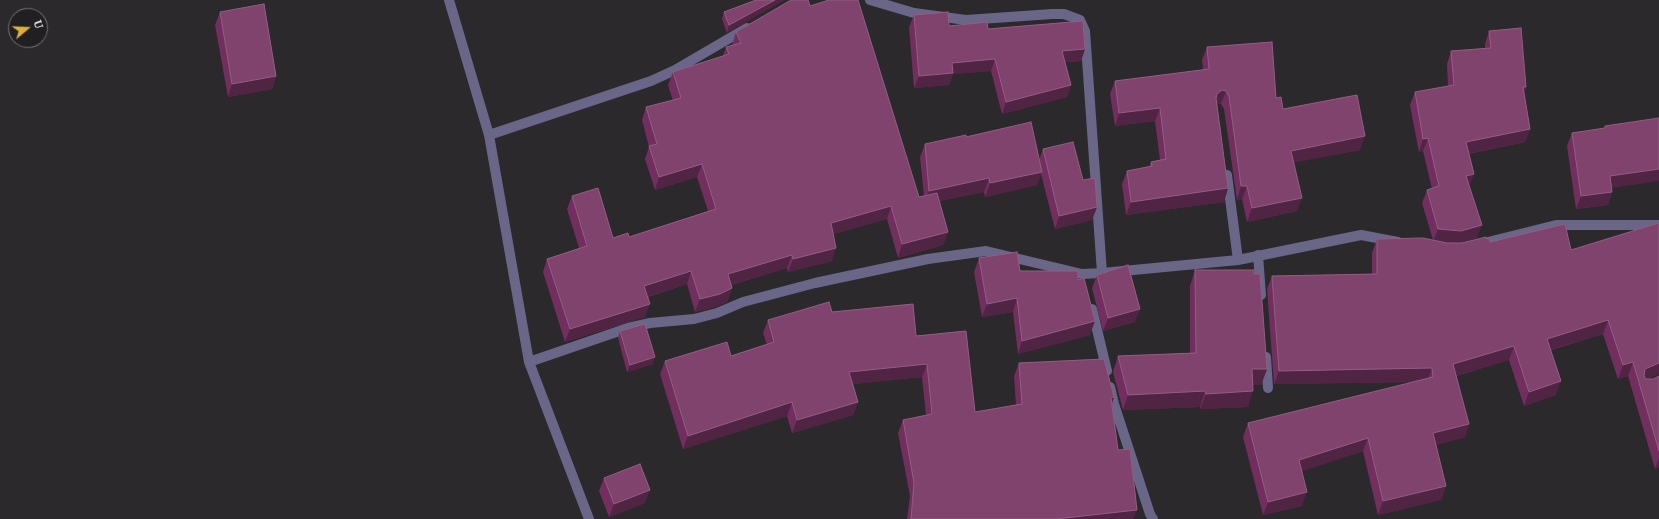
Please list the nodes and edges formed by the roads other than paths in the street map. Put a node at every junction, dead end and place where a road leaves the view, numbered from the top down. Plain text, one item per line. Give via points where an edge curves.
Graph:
1 (450, 0) edge
2 (870, 0) edge
3 (758, 22) edge
4 (489, 135) junction
5 (1225, 165) edge
6 (1659, 225) edge
7 (1406, 243) edge
8 (1472, 246) edge
9 (1258, 255) junction
10 (1238, 260) junction
11 (1082, 274) junction
12 (1102, 274) junction
13 (1086, 286) edge
14 (1089, 299) edge
15 (1262, 302) edge
16 (1265, 349) edge
17 (529, 362) junction
18 (1268, 388) dead end
19 (589, 519) edge
20 (1153, 519) edge

1 - 4 street
2 - 12 street via 914,13 966,20 1064,14 1080,20 1085,31
3 - 4 street via 651,81
4 - 17 street
5 - 10 street
6 - 8 street via 1556,225
7 - 9 street via 1361,235
9 - 10 street
9 - 15 street
10 - 12 street
11 - 12 street
11 - 13 street
11 - 17 street via 986,251 928,259 801,287 743,302 694,319 628,328
14 - 20 street via 1114,404
16 - 18 street
17 - 19 street

